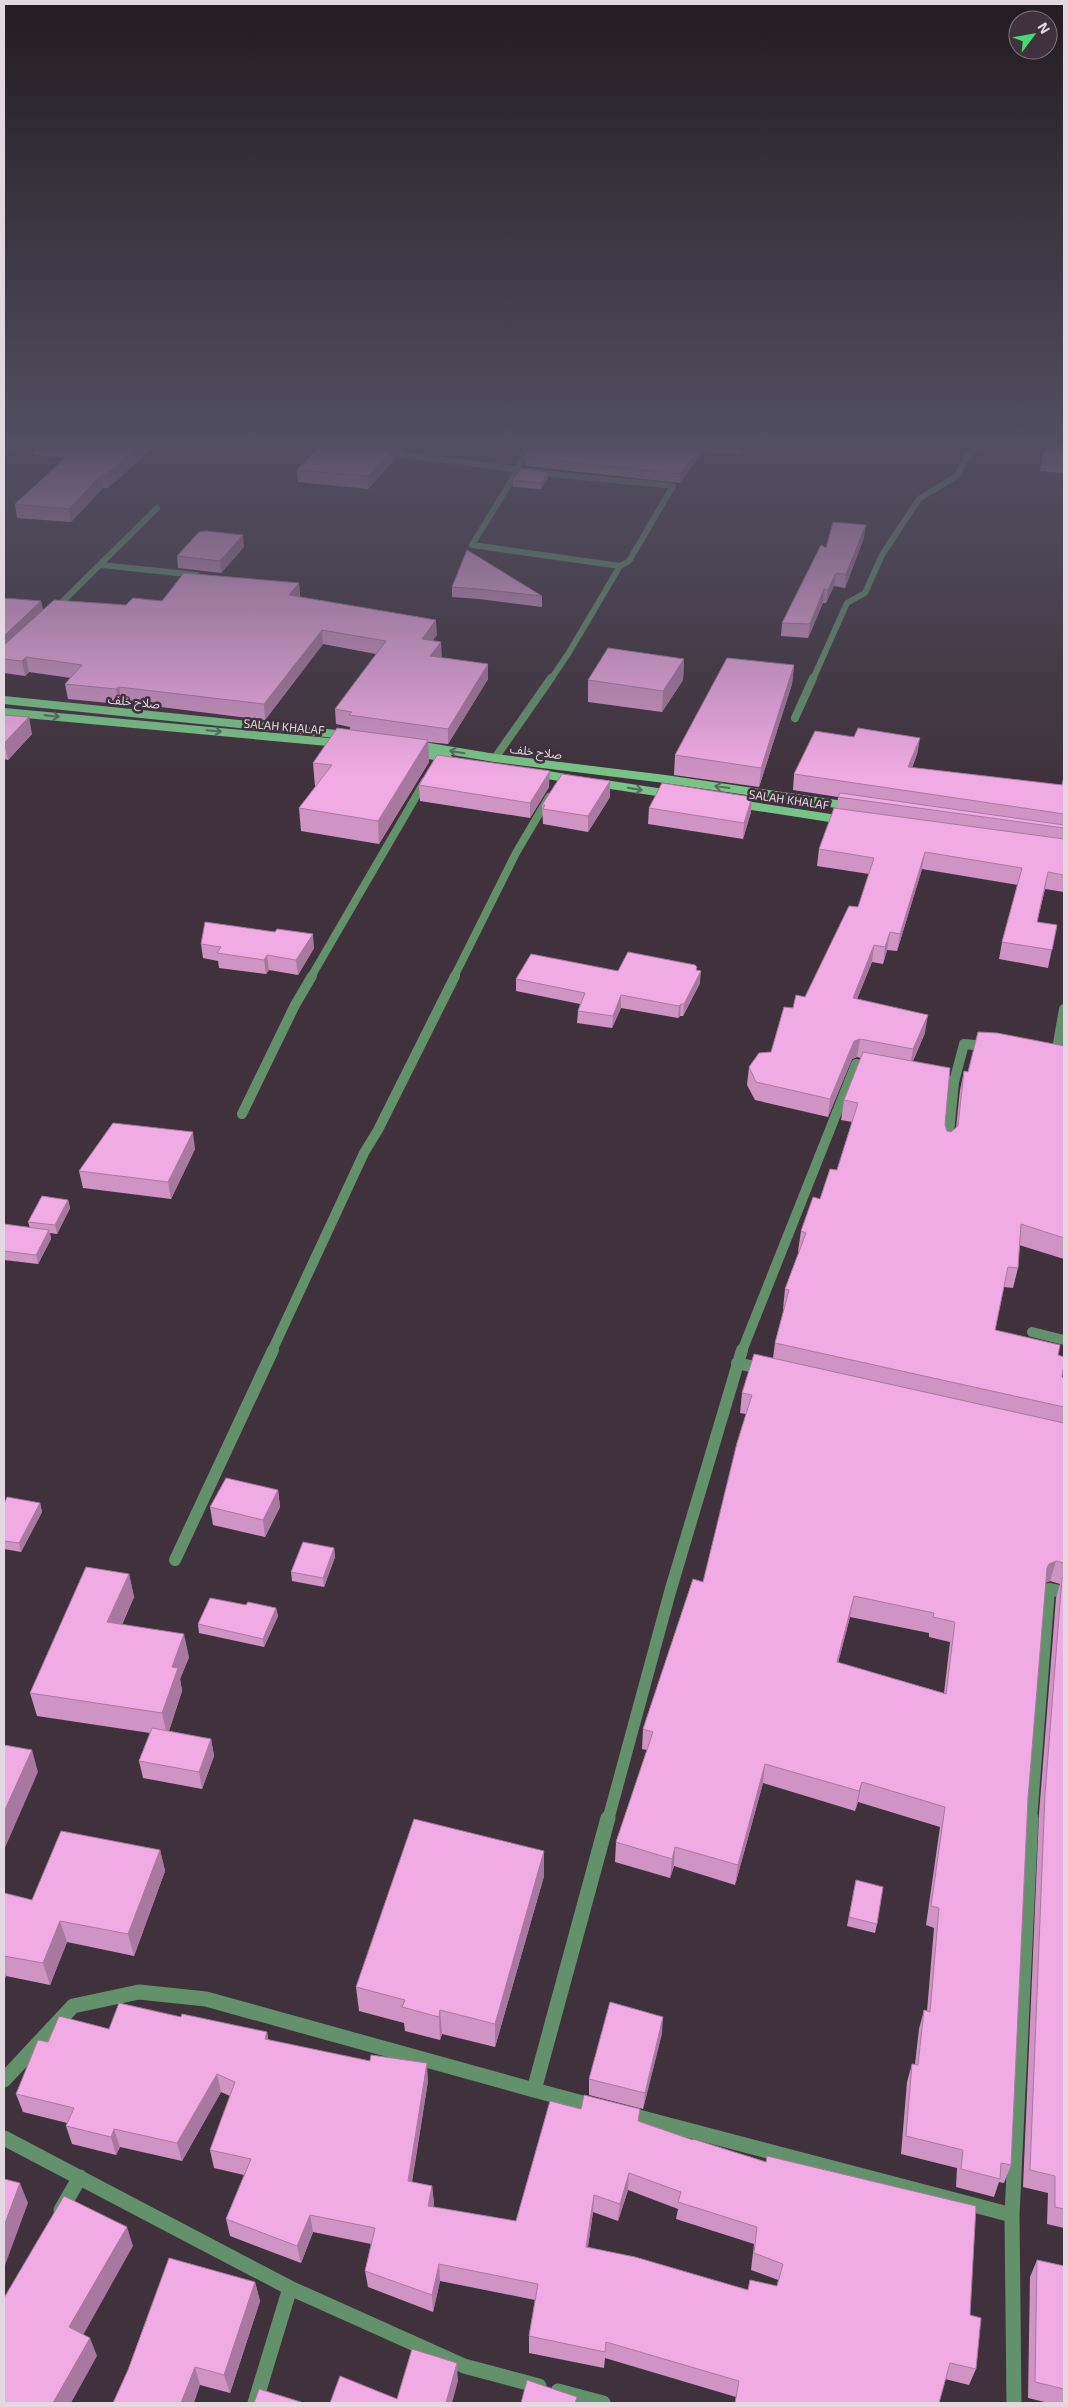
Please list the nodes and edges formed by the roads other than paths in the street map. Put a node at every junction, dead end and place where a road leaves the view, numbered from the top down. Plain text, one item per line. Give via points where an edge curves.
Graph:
1 (113, 552) edge
2 (524, 552) edge
3 (634, 552) edge
4 (884, 552) edge
5 (101, 565) junction
6 (620, 566) junction
7 (206, 576) edge
8 (45, 618) edge
9 (4, 700) edge
10 (4, 712) edge
11 (795, 718) dead end
12 (357, 737) edge
13 (404, 742) edge
14 (349, 744) edge
15 (404, 752) edge
16 (440, 756) junction
17 (496, 758) junction
18 (434, 765) edge
19 (522, 771) edge
20 (532, 772) edge
21 (430, 773) edge
22 (562, 777) junction
23 (581, 780) edge
24 (590, 782) edge
25 (677, 795) edge
26 (726, 802) edge
27 (859, 807) edge
28 (851, 821) edge
29 (1064, 1009) edge
30 (1001, 1046) edge
31 (1038, 1048) edge
32 (885, 1070) edge
33 (925, 1077) edge
34 (954, 1082) junction
35 (242, 1114) dead end
36 (948, 1145) edge
37 (1032, 1332) dead end
38 (1064, 1340) edge
39 (737, 1363) junction
40 (775, 1371) edge
41 (175, 1560) dead end
42 (1064, 1592) edge
43 (4, 2080) edge
44 (534, 2090) junction
45 (4, 2138) edge
46 (80, 2177) junction
47 (1012, 2215) junction
48 (51, 2228) edge
49 (290, 2288) junction
50 (255, 2403) edge
51 (603, 2403) edge
52 (1014, 2403) edge

1 - 5 street
2 - 6 street
3 - 6 street via 630,560
4 - 11 street via 865,593 848,603
5 - 7 street
5 - 8 street
6 - 17 street via 568,654
9 - 12 main road, صلاح خلف
10 -> 14 main road, SALAH KHALAF
17 -> 13 main road, صلاح خلف
15 - 16 main road
16 - 18 street
16 - 19 main road
27 -> 17 main road, صلاح خلف
20 - 22 main road
21 - 35 street via 294,1006
22 - 23 main road
22 - 41 street via 516,853 364,1153
24 -> 25 main road
26 - 28 main road, SALAH KHALAF
29 - 31 street via 1057,1049
30 - 34 street via 964,1044
32 - 39 street via 856,1064
33 - 34 street
34 - 36 street
37 - 38 street
39 - 40 street
39 - 44 street via 667,1601
42 - 47 street via 1049,1589 1026,1869
43 - 44 street via 73,2006 139,1992 206,1999
44 - 47 street
45 - 46 street
46 - 48 street
46 - 49 street
47 - 52 street
49 - 50 street
49 - 51 street via 464,2366

